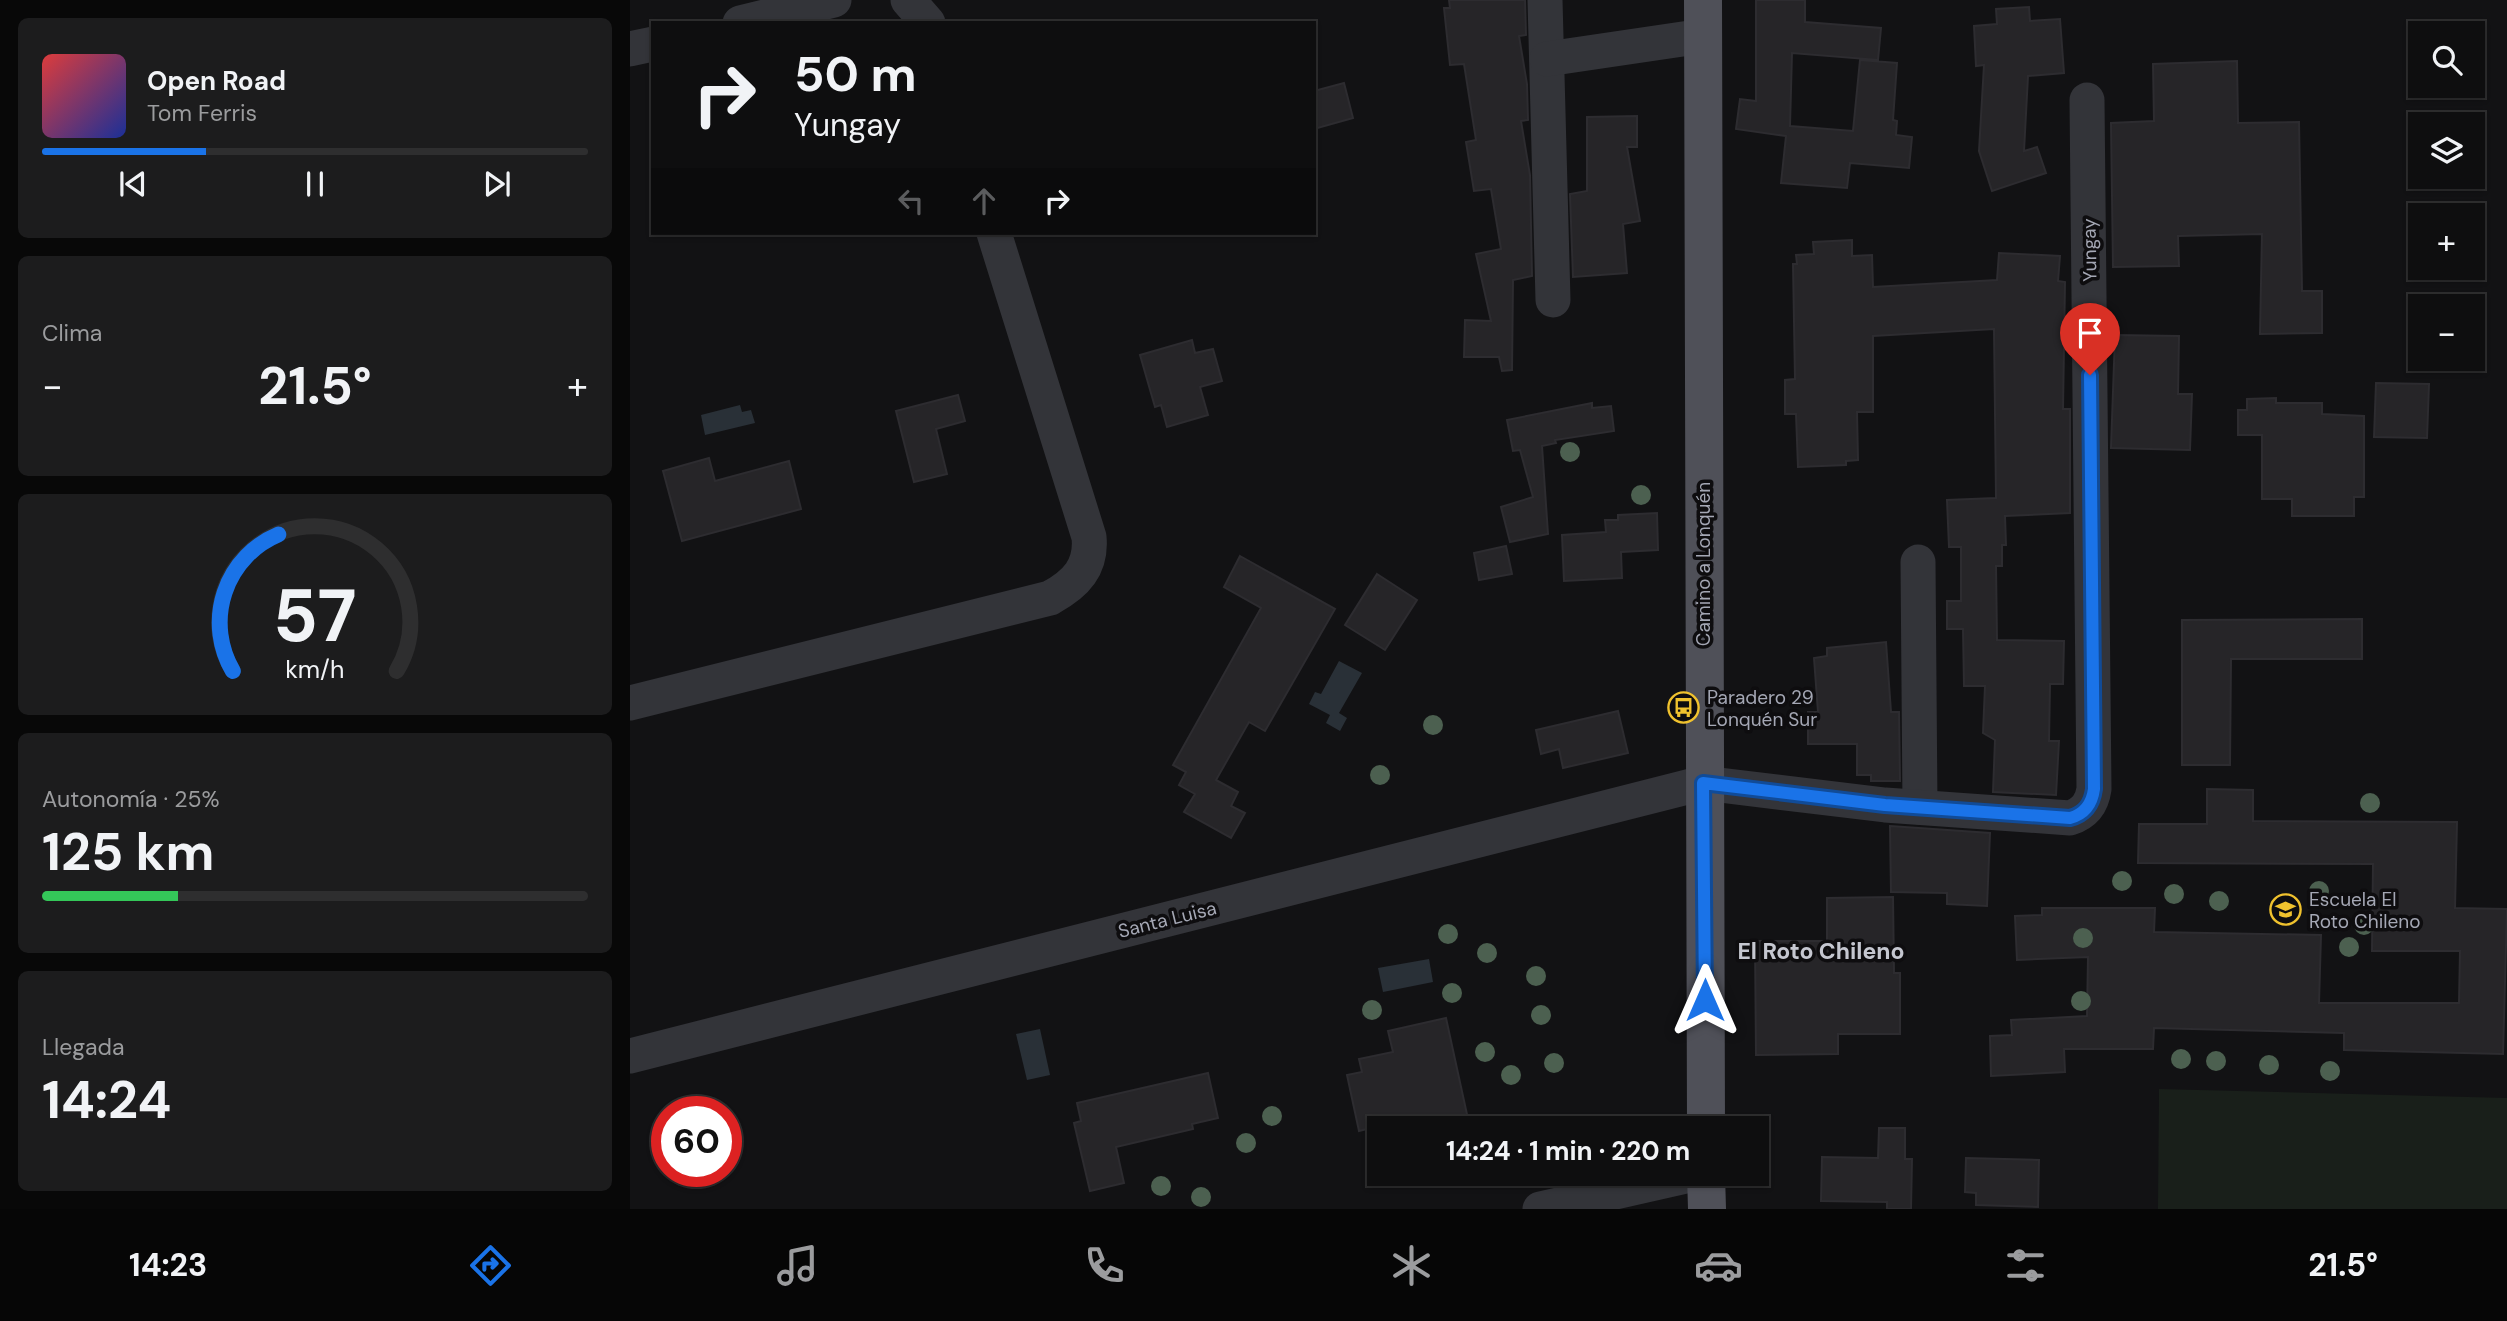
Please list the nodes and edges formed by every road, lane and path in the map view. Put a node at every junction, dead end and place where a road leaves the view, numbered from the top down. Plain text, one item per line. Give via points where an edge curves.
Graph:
1 (834, 0) edge
2 (908, 0) edge
3 (1545, 0) edge
4 (1703, 18) edge
5 (748, 21) edge
6 (926, 21) edge
7 (651, 45) edge
8 (630, 50) edge
9 (1547, 59) junction
10 (2087, 100) dead end
11 (995, 235) edge
12 (1553, 300) dead end
13 (1919, 562) dead end
14 (630, 703) edge
15 (1703, 783) junction
16 (1920, 807) junction
17 (630, 1056) edge
18 (1706, 1116) edge
19 (1642, 1186) edge
20 (1706, 1186) edge
21 (1540, 1209) edge
22 (1707, 1209) edge

1 - 5 street
2 - 6 street
3 - 9 street
4 - 9 street
4 - 15 main road, Camino a Lonquén
7 - 8 street
9 - 12 street
10 - 16 street, Yungay via 2093,798 2082,813 2070,818
11 - 14 street via 1089,537 1091,552 1078,578 1050,598
13 - 16 street
15 - 16 street, Yungay
15 - 17 street, Santa Luisa
15 - 18 main road, Camino a Lonquén
19 - 21 street
20 - 22 main road

